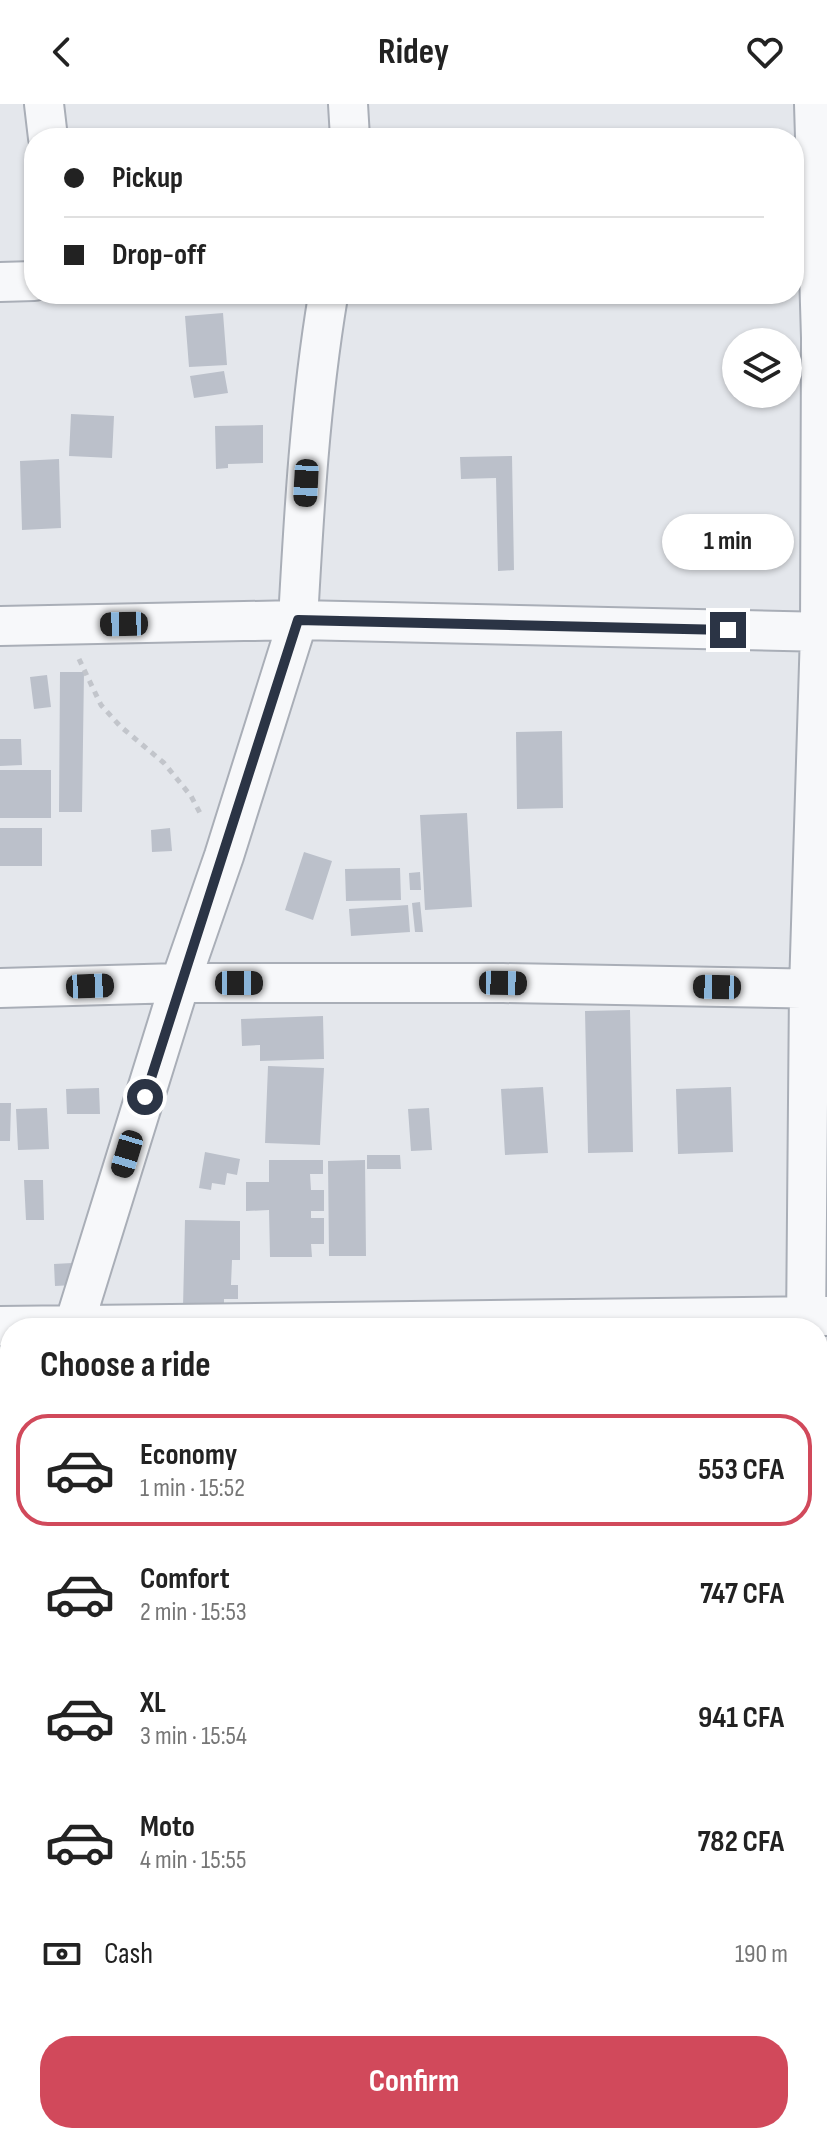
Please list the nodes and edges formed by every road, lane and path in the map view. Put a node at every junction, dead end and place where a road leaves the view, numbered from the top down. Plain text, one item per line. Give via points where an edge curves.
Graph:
1 (44, 104) edge
2 (348, 104) edge
3 (814, 104) edge
4 (47, 128) edge
5 (349, 128) edge
6 (24, 281) edge
7 (0, 282) edge
8 (318, 304) edge
9 (824, 338) edge
10 (298, 620) junction
11 (66, 625) junction
12 (0, 626) edge
13 (823, 632) edge
14 (224, 856) junction
15 (180, 983) junction
16 (0, 988) edge
17 (818, 989) edge
18 (76, 1318) edge
19 (813, 1318) edge

1 - 4 street
2 - 5 street
3 - 9 street
6 - 7 street
8 - 10 street
9 - 13 street
10 - 11 street
10 - 13 street
10 - 14 street
11 - 12 street
11 - 14 path via 101,705 164,763 191,796
13 - 17 street
14 - 15 street
15 - 16 street
15 - 17 street
15 - 18 street
17 - 19 street

